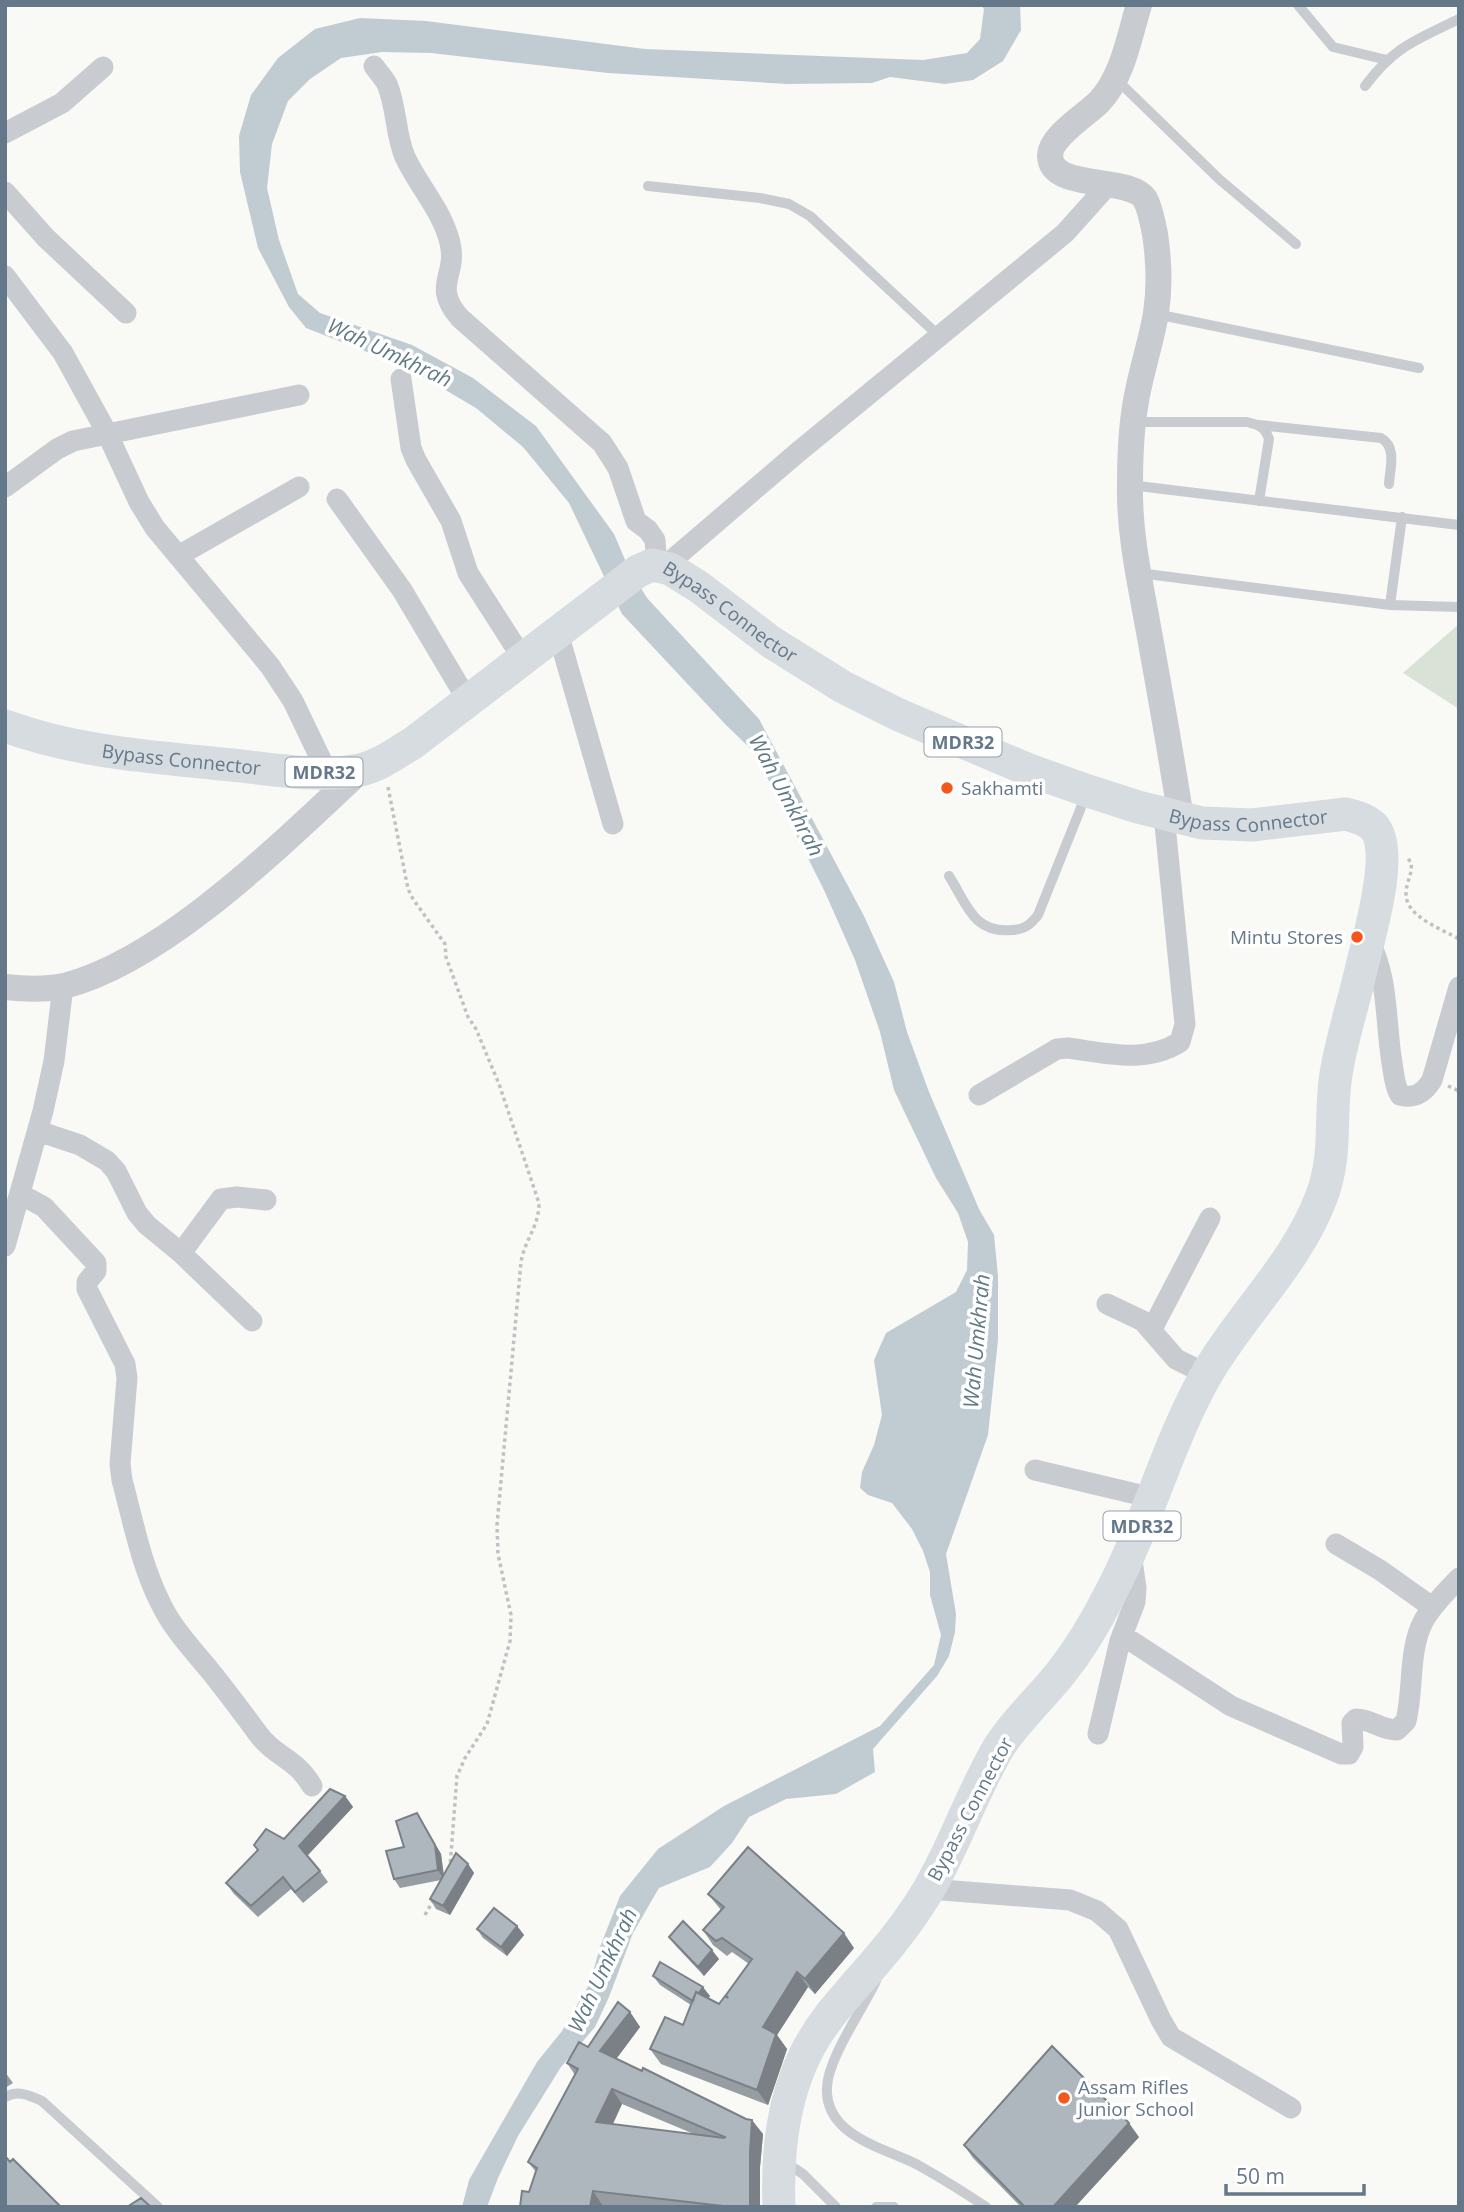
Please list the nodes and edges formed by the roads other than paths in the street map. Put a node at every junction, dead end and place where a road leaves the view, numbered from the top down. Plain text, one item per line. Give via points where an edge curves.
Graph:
1 (1139, 5) edge
2 (1298, 5) edge
3 (1459, 19) edge
4 (1387, 60) junction
5 (374, 66) dead end
6 (103, 67) dead end
7 (1116, 79) junction
8 (1366, 86) dead end
9 (5, 132) edge
10 (1108, 185) junction
11 (648, 186) dead end
12 (5, 192) edge
13 (1296, 244) dead end
14 (5, 276) edge
15 (126, 313) dead end
16 (1156, 314) junction
17 (939, 336) junction
18 (1419, 368) dead end
19 (401, 379) dead end
20 (299, 395) dead end
21 (1133, 422) junction
22 (1259, 425) junction
23 (107, 433) junction
24 (1389, 484) dead end
25 (1130, 485) junction
26 (5, 487) edge
27 (299, 487) dead end
28 (337, 499) dead end
29 (1259, 501) junction
30 (1402, 517) junction
31 (1459, 525) edge
32 (178, 556) junction
33 (651, 568) junction
34 (1139, 573) junction
35 (1390, 605) junction
36 (1459, 607) edge
37 (558, 633) junction
38 (523, 659) junction
39 (468, 701) junction
40 (5, 726) edge
41 (372, 766) junction
42 (327, 772) junction
43 (1088, 791) junction
44 (1173, 817) junction
45 (614, 824) dead end
46 (949, 876) dead end
47 (1368, 939) junction
48 (63, 986) junction
49 (5, 987) edge
50 (1459, 987) edge
51 (979, 1095) dead end
52 (38, 1131) junction
53 (20, 1194) junction
54 (266, 1200) dead end
55 (1210, 1218) dead end
56 (6, 1244) edge
57 (181, 1253) junction
58 (1107, 1304) dead end
59 (252, 1321) dead end
60 (1152, 1329) junction
61 (1206, 1374) junction
62 (1035, 1470) dead end
63 (1153, 1498) junction
64 (1336, 1544) dead end
65 (1131, 1553) junction
66 (1459, 1578) edge
67 (1432, 1607) junction
68 (1122, 1635) junction
69 (1098, 1734) dead end
70 (312, 1786) dead end
71 (929, 1889) junction
72 (898, 1935) junction
73 (5, 2097) edge
74 (1291, 2108) dead end
75 (778, 2157) junction
76 (158, 2207) edge
77 (779, 2207) edge
78 (836, 2207) edge
79 (876, 2207) edge
80 (894, 2207) edge
81 (986, 2207) edge

1 - 7 street
2 - 4 lane via 1333,47
3 - 4 lane via 1408,44
4 - 8 lane
5 - 33 street via 387,84 406,158 442,216 452,257 445,288 448,304 601,443 618,468 636,521 655,540
6 - 9 street via 62,103
7 - 10 street via 1098,103 1059,137 1050,153 1061,173
7 - 13 lane via 1219,179
10 - 16 street via 1130,188 1144,198 1159,260
10 - 17 street via 1065,233
11 - 17 lane via 789,204 810,216
12 - 15 street via 46,238
14 - 23 street via 63,353
16 - 18 lane
16 - 21 street
17 - 33 street
19 - 38 street via 416,460 451,522 468,573
20 - 23 street
21 - 22 lane
21 - 25 street
22 - 24 lane via 1381,438 1392,450
22 - 29 lane via 1269,439
23 - 26 street via 57,449
23 - 32 street via 139,502
25 - 29 lane
25 - 34 street
27 - 32 street
28 - 39 street via 402,590
29 - 30 lane
30 - 31 lane
30 - 35 lane
32 - 42 street via 275,674
33 - 37 main road, Bypass Connector / MDR32
33 - 43 main road, Bypass Connector / MDR32 via 683,576 771,642 843,687 899,715
34 - 35 lane
34 - 44 street
35 - 36 lane
37 - 38 main road, Bypass Connector / MDR32
37 - 45 street
38 - 39 main road, Bypass Connector / MDR32
39 - 41 main road, Bypass Connector / MDR32
40 - 42 main road, Bypass Connector / MDR32 via 94,751
41 - 42 main road, Bypass Connector / MDR32
41 - 48 street via 180,926 111,968
43 - 44 main road, Bypass Connector / MDR32
43 - 46 lane via 1030,925 1021,930 988,929 979,923
44 - 47 main road, Bypass Connector / MDR32 via 1231,826 1335,815 1362,818 1372,825 1382,859
44 - 51 street via 1185,1024 1180,1042 1142,1057 1057,1049
47 - 50 street via 1382,973 1389,1047 1400,1095 1415,1096 1432,1080
47 - 61 main road, Bypass Connector / MDR32 via 1337,1071 1333,1153 1322,1195 1295,1250
48 - 49 street
48 - 52 street via 54,1061
52 - 53 street
52 - 57 street via 80,1145 107,1161 136,1213
53 - 56 street
53 - 70 street via 44,1206 96,1263 86,1289 125,1364 127,1378 122,1480 148,1578 161,1605 260,1737 303,1771
54 - 57 street via 221,1199
55 - 60 street
57 - 59 street
58 - 60 street
60 - 61 street via 1176,1359
61 - 63 main road, Bypass Connector / MDR32
62 - 63 street
63 - 65 main road, Bypass Connector / MDR32
64 - 67 street
65 - 68 street via 1135,1602
65 - 71 main road, Bypass Connector / MDR32 via 1073,1657 998,1749
66 - 67 street
67 - 68 street via 1416,1640 1406,1721 1397,1730 1385,1730 1356,1719 1349,1754 1231,1706
68 - 69 street
71 - 72 main road, Bypass Connector / MDR32
71 - 74 street via 1070,1900 1097,1911 1118,1929 1171,2037
72 - 75 main road, Bypass Connector / MDR32 via 815,2036 794,2084
72 - 81 lane via 833,2064 827,2088 830,2108 840,2123 866,2143 943,2179
73 - 76 lane via 26,2094 41,2101
75 - 77 main road, Bypass Connector / MDR32
75 - 78 lane
79 - 80 lane

